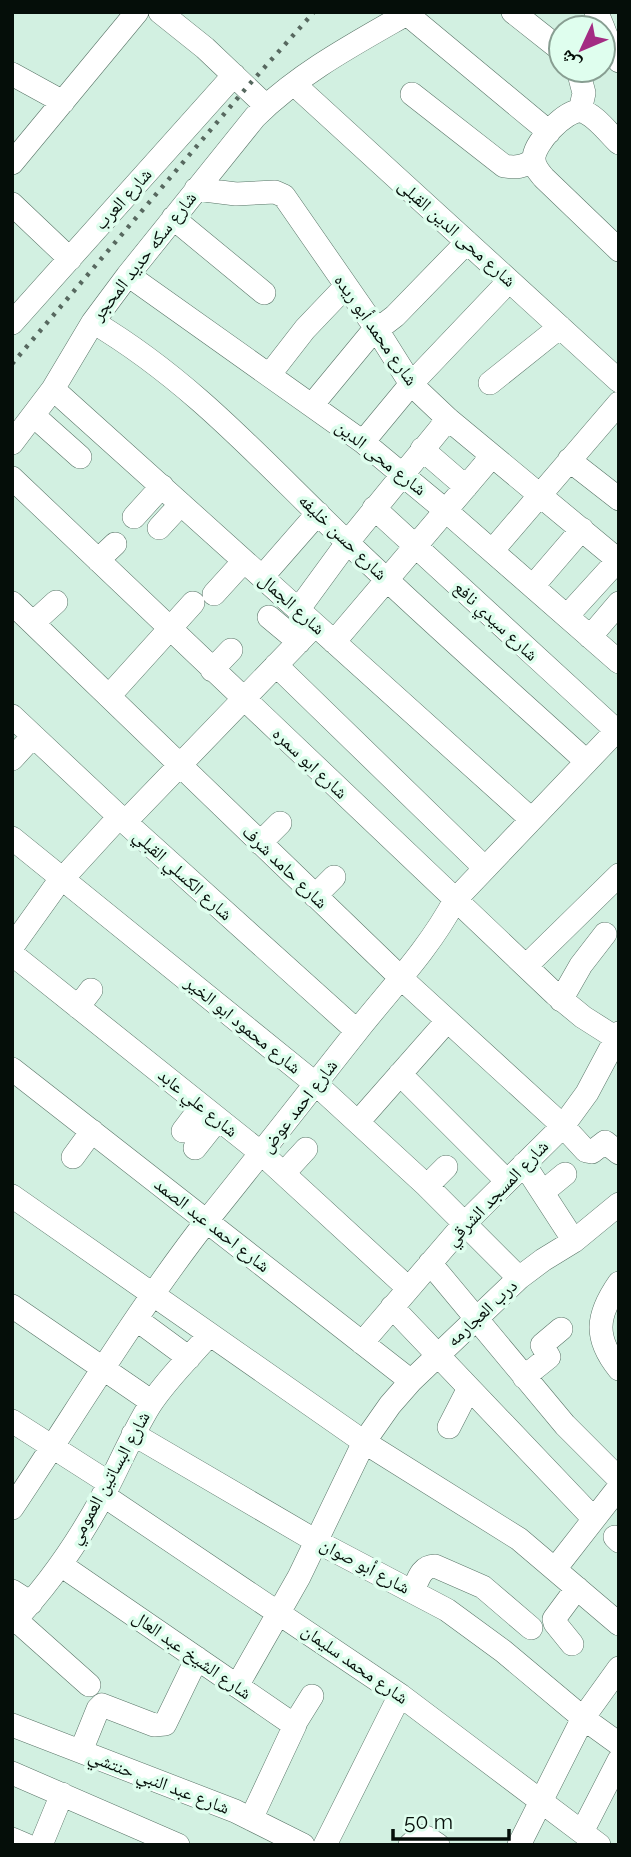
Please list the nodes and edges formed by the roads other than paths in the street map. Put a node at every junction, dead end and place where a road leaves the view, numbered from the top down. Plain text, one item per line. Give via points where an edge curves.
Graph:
1 (137, 12) edge
2 (160, 12) edge
3 (513, 12) edge
4 (409, 13) edge
5 (547, 39) edge
6 (12, 74) edge
7 (234, 75) junction
8 (582, 84) edge
9 (295, 85) junction
10 (412, 94) dead end
11 (63, 102) junction
12 (266, 106) junction
13 (580, 111) junction
14 (549, 132) junction
15 (619, 143) edge
16 (534, 160) junction
17 (12, 163) edge
18 (196, 189) junction
19 (12, 204) edge
20 (173, 218) junction
21 (467, 242) junction
22 (619, 250) edge
23 (70, 259) junction
24 (128, 275) junction
25 (509, 281) junction
26 (346, 286) junction
27 (264, 293) dead end
28 (12, 323) edge
29 (93, 323) junction
30 (560, 327) junction
31 (377, 330) junction
32 (270, 374) junction
33 (619, 381) edge
34 (490, 383) dead end
35 (411, 384) junction
36 (53, 389) junction
37 (619, 403) edge
38 (312, 405) junction
39 (34, 416) junction
40 (448, 419) junction
41 (363, 442) junction
42 (12, 443) edge
43 (422, 449) junction
44 (492, 456) junction
45 (80, 457) dead end
46 (569, 460) junction
47 (402, 474) junction
48 (12, 478) edge
49 (162, 486) junction
50 (466, 486) junction
51 (540, 495) junction
52 (619, 499) edge
53 (181, 504) junction
54 (374, 508) junction
55 (445, 510) junction
56 (318, 513) junction
57 (134, 517) dead end
58 (159, 528) dead end
59 (582, 528) junction
60 (347, 542) junction
61 (115, 544) dead end
62 (415, 545) junction
63 (492, 551) junction
64 (619, 559) edge
65 (98, 561) junction
66 (244, 561) junction
67 (262, 577) junction
68 (386, 579) junction
69 (533, 586) junction
70 (56, 602) dead end
71 (12, 603) edge
72 (619, 603) edge
73 (567, 616) junction
74 (269, 617) dead end
75 (306, 617) junction
76 (33, 623) junction
77 (170, 629) junction
78 (590, 637) junction
79 (299, 642) junction
80 (334, 642) junction
81 (231, 650) dead end
82 (617, 657) edge
83 (276, 665) junction
84 (212, 670) junction
85 (109, 696) junction
86 (243, 699) junction
87 (12, 716) edge
88 (39, 732) junction
89 (618, 732) edge
90 (12, 759) edge
91 (586, 761) junction
92 (180, 765) junction
93 (531, 819) junction
94 (122, 820) junction
95 (280, 823) dead end
96 (12, 838) edge
97 (260, 842) junction
98 (485, 868) junction
99 (619, 875) edge
100 (334, 877) dead end
101 (62, 878) junction
102 (315, 896) junction
103 (456, 900) junction
104 (605, 934) dead end
105 (12, 947) edge
106 (12, 954) edge
107 (526, 966) junction
108 (401, 978) junction
109 (561, 1000) junction
110 (447, 1021) junction
111 (357, 1031) junction
112 (618, 1035) edge
113 (12, 1069) edge
114 (400, 1074) junction
115 (317, 1085) junction
116 (210, 1112) junction
117 (358, 1122) junction
118 (563, 1126) junction
119 (92, 1131) junction
120 (297, 1139) junction
121 (189, 1140) dead end
122 (261, 1153) junction
123 (619, 1153) edge
124 (73, 1157) dead end
125 (524, 1164) junction
126 (446, 1167) dead end
127 (284, 1173) junction
128 (565, 1174) dead end
129 (508, 1181) junction
130 (427, 1186) junction
131 (542, 1192) junction
132 (12, 1196) edge
133 (619, 1204) edge
134 (207, 1221) junction
135 (465, 1223) junction
136 (574, 1241) junction
137 (429, 1263) junction
138 (519, 1278) junction
139 (619, 1283) edge
140 (408, 1288) junction
141 (153, 1295) junction
142 (12, 1306) edge
143 (392, 1307) junction
144 (619, 1317) edge
145 (136, 1319) junction
146 (475, 1319) junction
147 (561, 1329) dead end
148 (217, 1332) junction
149 (599, 1334) junction
150 (362, 1343) junction
151 (438, 1355) junction
152 (189, 1358) junction
153 (103, 1368) junction
154 (619, 1369) edge
155 (524, 1377) junction
156 (411, 1381) junction
157 (469, 1388) junction
158 (152, 1402) junction
159 (12, 1421) edge
160 (449, 1427) dead end
161 (133, 1434) junction
162 (363, 1442) junction
163 (53, 1447) junction
164 (619, 1479) edge
165 (619, 1487) edge
166 (106, 1489) junction
167 (12, 1508) edge
168 (593, 1518) junction
169 (316, 1541) junction
170 (61, 1564) junction
171 (555, 1569) junction
172 (577, 1588) junction
173 (413, 1591) junction
174 (18, 1609) edge
175 (281, 1612) junction
176 (619, 1624) edge
177 (531, 1628) dead end
178 (572, 1644) dead end
179 (197, 1658) junction
180 (619, 1668) edge
181 (89, 1685) dead end
182 (237, 1686) junction
183 (400, 1695) junction
184 (312, 1696) dead end
185 (583, 1718) junction
186 (12, 1725) edge
187 (295, 1725) junction
188 (619, 1744) edge
189 (81, 1751) junction
190 (619, 1760) edge
191 (12, 1773) edge
192 (62, 1794) junction
193 (541, 1801) junction
194 (251, 1819) junction
195 (590, 1838) edge
196 (12, 1839) edge
197 (26, 1845) edge
198 (41, 1845) edge
199 (178, 1845) edge
200 (303, 1845) edge
201 (325, 1845) edge
202 (519, 1845) edge

1 - 11 street
2 - 7 street
3 - 5 street
4 - 9 street, شارع سكه حديد المحجر
4 - 14 street
6 - 11 street
7 - 12 street
7 - 23 street, شارع العرب
8 - 13 street
9 - 12 street, شارع سكه حديد المحجر
9 - 21 street, شارع محى الدين القبلى
10 - 16 street via 504,166 525,166
11 - 17 street
12 - 18 street, شارع سكه حديد المحجر
13 - 14 street via 563,118
13 - 15 street
14 - 16 street via 535,150
16 - 22 street via 544,178
18 - 20 street, شارع سكه حديد المحجر
18 - 26 street, شارع محمد أبو ريده via 284,196
19 - 23 street
20 - 24 street, شارع سكه حديد المحجر
20 - 27 street
21 - 25 street, شارع محى الدين القبلى
21 - 31 street
23 - 28 street, شارع العرب
24 - 29 street, شارع سكه حديد المحجر
24 - 32 street, شارع محى الدين
25 - 30 street, شارع محى الدين القبلى
25 - 35 street
26 - 31 street, شارع محمد أبو ريده
26 - 32 street
29 - 36 street, شارع سكه حديد المحجر
29 - 56 street, شارع حسن خليفه via 163,368
30 - 33 street, شارع محى الدين القبلى
30 - 34 street
31 - 35 street, شارع محمد أبو ريده
31 - 38 street
32 - 38 street, شارع محى الدين
35 - 40 street, شارع محمد أبو ريده
35 - 41 street
36 - 39 street, شارع سكه حديد المحجر
36 - 49 street, شارع الجمال
37 - 46 street
38 - 41 street, شارع محى الدين
39 - 42 street, شارع سكه حديد المحجر
39 - 45 street
40 - 43 street
40 - 44 street, شارع محمد أبو ريده
41 - 47 street, شارع محى الدين
43 - 47 street
43 - 50 street
44 - 50 street
44 - 51 street, شارع محمد أبو ريده
46 - 51 street
46 - 52 street
47 - 54 street
47 - 55 street, شارع محى الدين
48 - 65 street, شارع ابو سمره
49 - 53 street, شارع الجمال
49 - 57 street
50 - 55 street
51 - 59 street, شارع محمد أبو ريده
51 - 63 street
53 - 58 street
53 - 66 street, شارع الجمال
54 - 60 street
54 - 62 street, شارع سيدي نافع
55 - 62 street
55 - 63 street, شارع محى الدين
56 - 60 street, شارع حسن خليفه
56 - 67 street
59 - 64 street, شارع محمد أبو ريده
59 - 69 street
60 - 68 street, شارع حسن خليفه
60 - 75 street
61 - 65 street
62 - 68 street
62 - 89 street, شارع سيدي نافع
63 - 69 street, شارع محى الدين
64 - 73 street
65 - 77 street, شارع ابو سمره
66 - 67 street, شارع الجمال
66 - 77 street
67 - 75 street, شارع الجمال
68 - 80 street
68 - 91 street, شارع حسن خليفه
69 - 73 street, شارع محى الدين
70 - 76 street
71 - 76 street, شارع حامد شرف
72 - 78 street
73 - 78 street, شارع محى الدين
74 - 79 street
75 - 79 street
75 - 80 street, شارع الجمال
76 - 85 street, شارع حامد شرف via 90,668
77 - 84 street, شارع ابو سمره
77 - 85 street
78 - 82 street, شارع محى الدين
79 - 83 street
80 - 93 street, شارع الجمال
81 - 84 street
83 - 86 street
83 - 98 street
84 - 86 street, شارع ابو سمره
85 - 92 street, شارع حامد شرف
86 - 92 street
86 - 103 street, شارع ابو سمره
87 - 88 street, شارع الكسلي القبلي
88 - 90 street
88 - 94 street, شارع الكسلي القبلي
89 - 91 street, شارع احمد عوض
91 - 93 street, شارع احمد عوض
92 - 94 street
92 - 97 street, شارع حامد شرف
93 - 98 street, شارع احمد عوض
94 - 101 street
94 - 111 street, شارع الكسلي القبلي
95 - 97 street
96 - 101 street, شارع محمود ابو الخير
97 - 102 street, شارع حامد شرف
98 - 103 street, شارع احمد عوض
99 - 107 street
100 - 102 street
101 - 105 street
101 - 115 street, شارع محمود ابو الخير
102 - 108 street, شارع حامد شرف
103 - 107 street, شارع ابو سمره
103 - 108 street, شارع احمد عوض via 435,937
104 - 109 street
106 - 116 street, شارع علي عابد via 85,998
107 - 109 street, شارع ابو سمره
108 - 110 street, شارع حامد شرف
108 - 111 street, شارع احمد عوض
109 - 112 street, شارع ابو سمره
110 - 114 street
110 - 118 street, شارع حامد شرف
111 - 115 street, شارع احمد عوض
112 - 118 street, شارع المسجد الشرقي
113 - 119 street, شارع احمد عبد الصمد via 31,1096
114 - 117 street
114 - 129 street
115 - 117 street, شارع محمود ابو الخير
115 - 120 street, شارع احمد عوض
116 - 121 street
116 - 122 street, شارع علي عابد
117 - 130 street, شارع محمود ابو الخير
118 - 123 street, شارع حامد شرف via 589,1153 605,1142
118 - 125 street, شارع المسجد الشرقي
119 - 124 street
119 - 134 street, شارع احمد عبد الصمد
120 - 122 street, شارع احمد عوض
120 - 127 street
122 - 127 street, شارع علي عابد
122 - 134 street, شارع احمد عوض
125 - 129 street, شارع المسجد الشرقي
125 - 131 street
126 - 130 street
127 - 140 street, شارع علي عابد
128 - 131 street
129 - 135 street, شارع المسجد الشرقي
130 - 135 street, شارع محمود ابو الخير
131 - 136 street
132 - 141 street
133 - 136 street, درب العجارمه
134 - 141 street, شارع احمد عوض
134 - 150 street, شارع احمد عبد الصمد
135 - 137 street, شارع المسجد الشرقي
135 - 138 street, شارع محمود ابو الخير
136 - 138 street, درب العجارمه
137 - 140 street, شارع المسجد الشرقي
137 - 146 street
138 - 146 street, درب العجارمه
139 - 149 street via 607,1303
140 - 143 street, شارع المسجد الشرقي
141 - 145 street, شارع احمد عوض
141 - 148 street
142 - 153 street
143 - 150 street, شارع المسجد الشرقي
143 - 151 street
144 - 149 street
145 - 152 street
145 - 153 street, شارع احمد عوض
146 - 151 street, درب العجارمه
146 - 155 street
147 - 155 street via 542,1345 549,1357
148 - 152 street, شارع البساتين العمومي
148 - 162 street
149 - 154 street via 605,1352
150 - 156 street, شارع احمد عبد الصمد
151 - 156 street, درب العجارمه
151 - 157 street
152 - 158 street, شارع البساتين العمومي
153 - 158 street
153 - 163 street, شارع احمد عوض
155 - 164 street
156 - 162 street, درب العجارمه
157 - 160 street
157 - 168 street
158 - 161 street, شارع البساتين العمومي
159 - 163 street, شارع محمد سليمان
161 - 166 street, شارع البساتين العمومي
161 - 169 street, شارع أبو صوان
162 - 169 street, درب العجارمه
162 - 171 street via 500,1525
163 - 166 street, شارع محمد سليمان
163 - 167 street, شارع احمد عوض
165 - 168 street
166 - 170 street, شارع البساتين العمومي
166 - 175 street, شارع محمد سليمان
168 - 171 street
169 - 173 street, شارع أبو صوان
169 - 175 street, درب العجارمه
170 - 174 street, شارع البساتين العمومي
170 - 179 street, شارع الشيخ عبد العال
171 - 172 street
172 - 176 street
172 - 178 street via 554,1619
173 - 177 street via 423,1571 435,1566 483,1587
173 - 185 street, شارع أبو صوان via 484,1637
174 - 181 street
175 - 182 street, درب العجارمه
175 - 183 street, شارع محمد سليمان
179 - 182 street, شارع الشيخ عبد العال
179 - 189 street via 165,1724 154,1725 102,1705
180 - 185 street
182 - 187 street, شارع الشيخ عبد العال
183 - 193 street, شارع محمد سليمان
183 - 201 street
184 - 187 street
185 - 188 street, شارع أبو صوان
185 - 193 street
186 - 189 street, شارع عبد النبي حنتشي
187 - 194 street
189 - 194 street, شارع عبد النبي حنتشي
190 - 195 street
191 - 192 street
192 - 198 street
192 - 199 street
193 - 195 street, شارع محمد سليمان
193 - 202 street
194 - 200 street, شارع عبد النبي حنتشي
196 - 197 street

